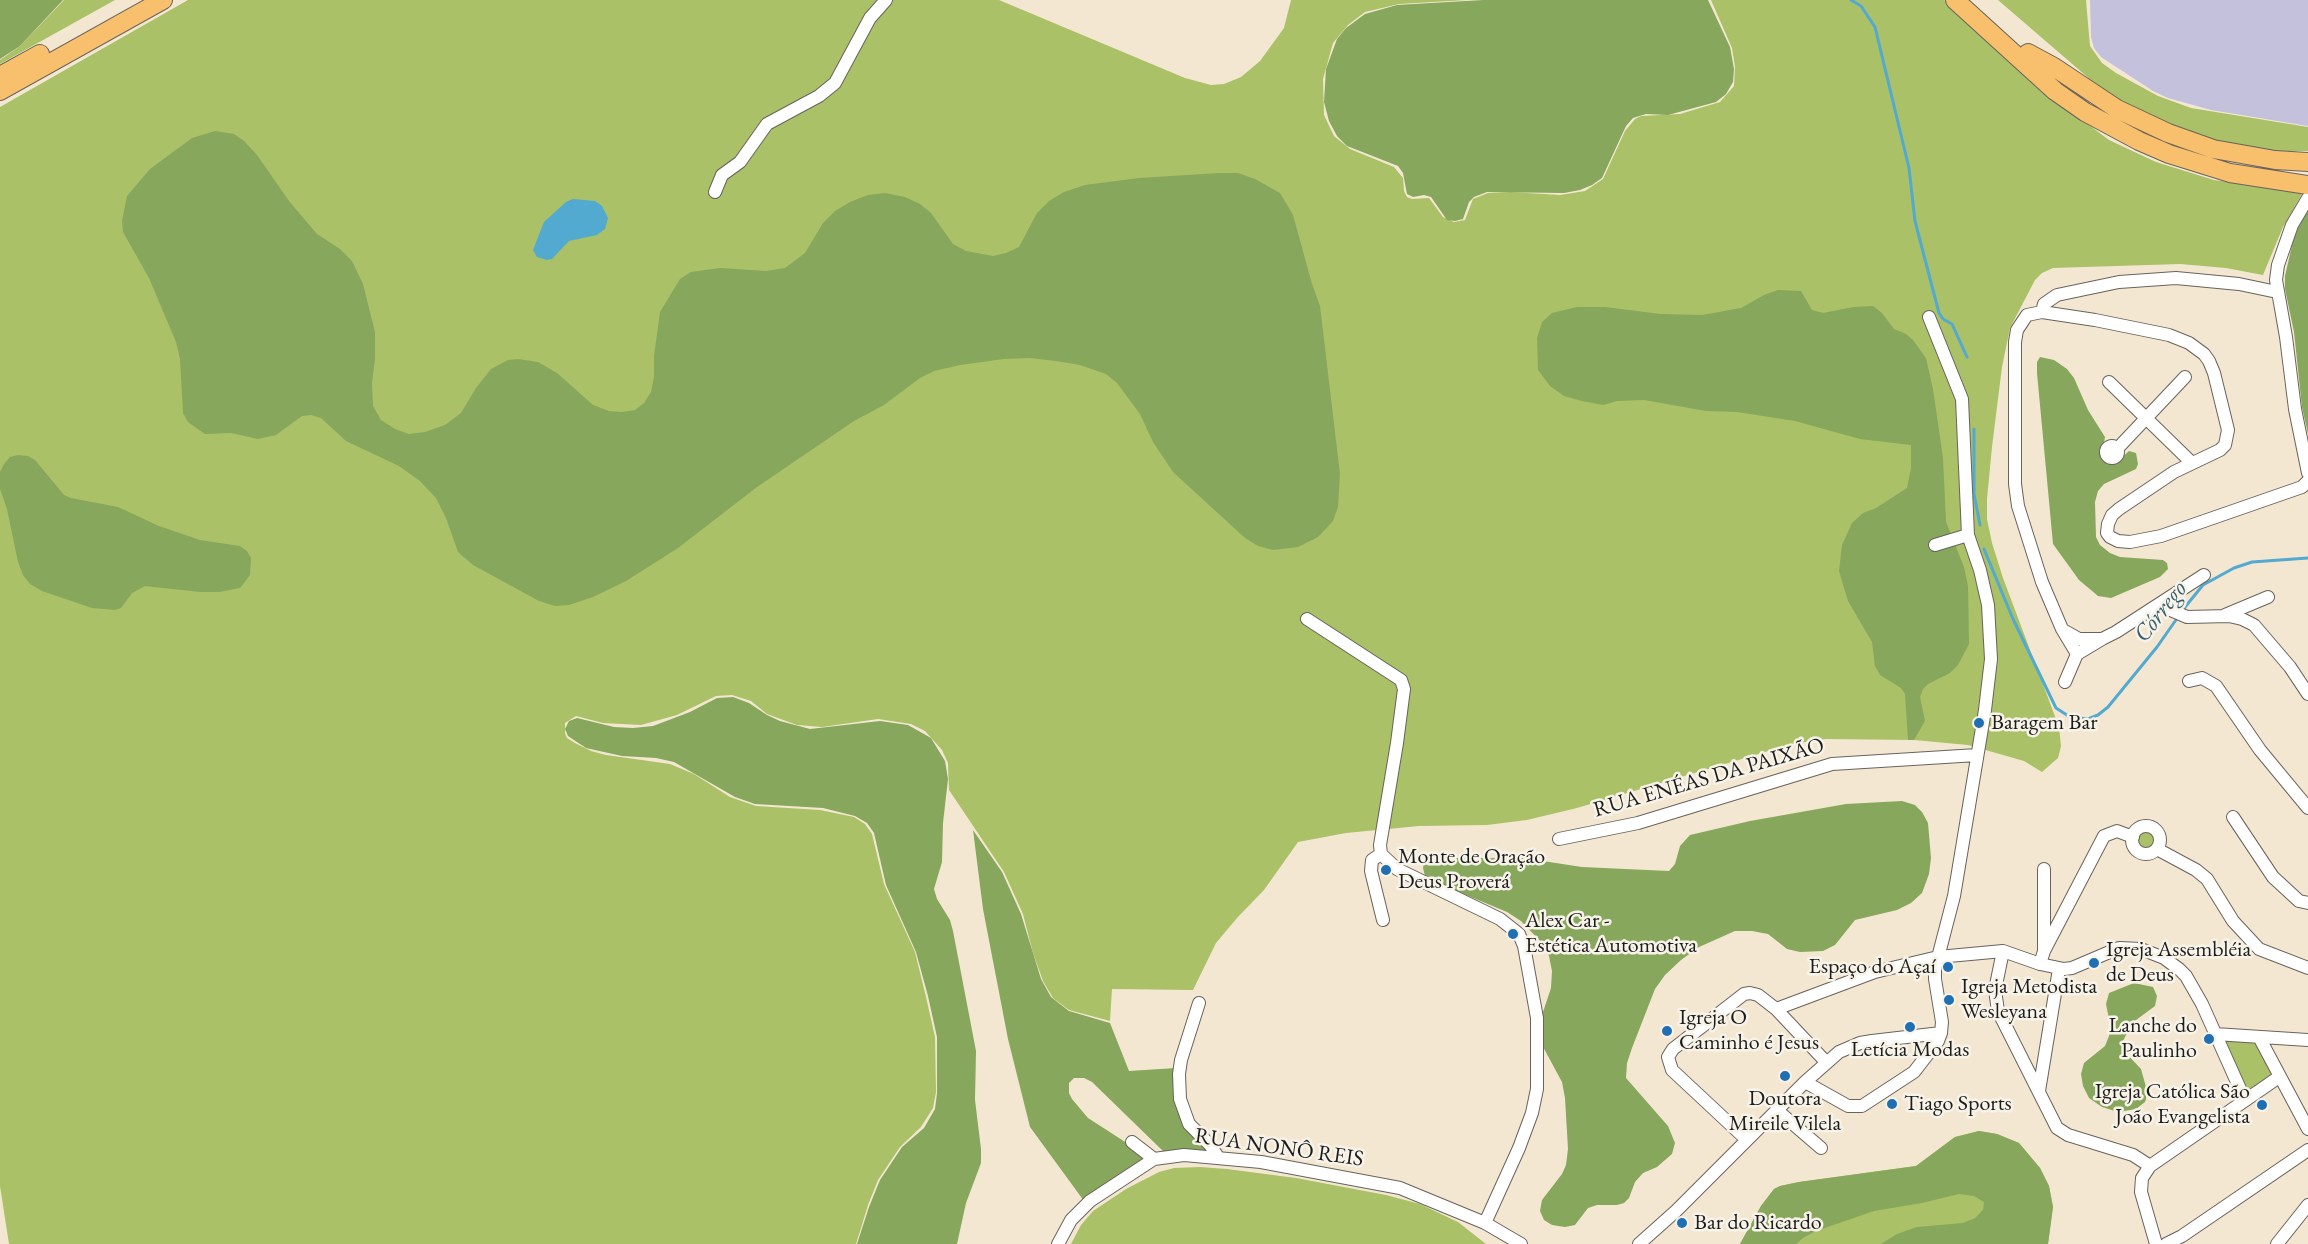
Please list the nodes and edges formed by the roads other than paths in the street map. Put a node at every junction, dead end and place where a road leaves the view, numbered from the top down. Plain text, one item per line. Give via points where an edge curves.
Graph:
1 (139, 0) edge
2 (163, 0) edge
3 (886, 0) edge
4 (1954, 0) edge
5 (1970, 0) edge
6 (2028, 53) junction
7 (0, 76) edge
8 (0, 91) edge
9 (2308, 162) edge
10 (2308, 172) edge
11 (2308, 185) edge
12 (715, 192) dead end
13 (2308, 198) edge
14 (2277, 292) junction
15 (2042, 312) junction
16 (1929, 317) dead end
17 (2185, 377) dead end
18 (2109, 382) dead end
19 (2146, 418) junction
20 (2118, 449) dead end
21 (2192, 463) junction
22 (2308, 473) edge
23 (2308, 481) edge
24 (1968, 535) junction
25 (1935, 545) dead end
26 (2204, 575) dead end
27 (2268, 597) dead end
28 (2253, 603) junction
29 (2162, 606) junction
30 (2221, 616) junction
31 (1306, 619) dead end
32 (2254, 625) junction
33 (2062, 629) junction
34 (2102, 639) junction
35 (2077, 654) junction
36 (2189, 681) dead end
37 (2065, 682) dead end
38 (2308, 688) edge
39 (1977, 755) junction
40 (2308, 808) edge
41 (2233, 817) dead end
42 (2133, 837) junction
43 (1559, 839) dead end
44 (2157, 849) junction
45 (1381, 854) junction
46 (2044, 869) dead end
47 (2307, 904) edge
48 (1383, 920) dead end
49 (2003, 951) junction
50 (2044, 951) junction
51 (1938, 957) junction
52 (2040, 964) junction
53 (2308, 968) edge
54 (2059, 969) junction
55 (1199, 1003) dead end
56 (1776, 1009) junction
57 (1941, 1033) junction
58 (2215, 1034) junction
59 (2259, 1037) junction
60 (2308, 1040) edge
61 (1826, 1062) junction
62 (2280, 1077) junction
63 (1805, 1082) junction
64 (2039, 1091) junction
65 (2246, 1100) junction
66 (1778, 1111) junction
67 (2308, 1129) edge
68 (1747, 1140) junction
69 (1132, 1142) dead end
70 (1821, 1148) dead end
71 (2308, 1150) edge
72 (1218, 1157) junction
73 (1154, 1159) junction
74 (2150, 1166) junction
75 (2308, 1205) edge
76 (1485, 1223) junction
77 (2181, 1240) edge
78 (1058, 1244) edge
79 (1521, 1244) edge
80 (1639, 1244) edge
81 (2156, 1244) edge
82 (2166, 1244) edge
83 (2277, 1244) edge

1 - 7 highway
2 - 8 highway
3 - 12 street via 870,18 835,83 767,124 740,162 722,175
4 - 11 highway via 2055,91 2128,136 2230,173
5 - 6 highway
6 - 9 highway via 2117,109 2168,133 2213,149
6 - 10 highway via 2071,90 2142,130 2220,159
13 - 14 street via 2292,225 2278,265
14 - 15 street via 2194,279 2148,279 2057,295 2044,304
14 - 22 street
15 - 21 street via 2162,332 2204,354 2214,373 2228,434 2223,448
15 - 33 street via 2027,315 2015,337 2015,484 2042,582
16 - 24 street via 1962,399
17 - 19 street
18 - 19 street
19 - 20 street
19 - 21 street
21 - 23 street via 2115,512 2108,524 2109,535 2130,542 2161,536 2302,487
24 - 25 street
24 - 39 street via 1980,570 1991,627 1989,684
26 - 29 street
27 - 28 street
28 - 30 street
28 - 32 street via 2248,615
29 - 30 street via 2187,617
29 - 34 street
30 - 32 street
31 - 45 street via 1401,680 1404,689
32 - 38 street
33 - 34 street via 2079,639
33 - 35 street
34 - 35 street
35 - 37 street
36 - 40 street via 2202,678 2216,686 2260,750
39 - 43 street, RUA ENÉAS DA PAIXÃO via 1818,766 1638,823
39 - 51 street via 1954,896
41 - 47 street via 2274,877
42 - 44 street via 2134,847 2140,852
42 - 44 street via 2140,827 2153,827 2160,837
42 - 50 street via 2117,831 2104,836
44 - 53 street via 2207,879 2233,921 2259,949
45 - 48 street via 1372,860 1371,871
45 - 76 street via 1397,869 1500,919 1519,934 1524,946 1537,1018 1537,1089 1519,1148
46 - 50 street
49 - 51 street
49 - 52 street
49 - 64 street via 1995,995 1998,1011
50 - 52 street
51 - 56 street via 1875,972
51 - 57 street via 1935,979
52 - 54 street
54 - 58 street via 2072,968 2119,948 2152,952 2186,976
54 - 64 street
55 - 72 street via 1181,1060 1180,1099 1189,1124
56 - 61 street
56 - 68 street via 1758,995 1744,994 1673,1049 1668,1058 1672,1070
57 - 61 street via 1860,1043
57 - 63 street via 1914,1072 1862,1106 1848,1106
58 - 59 street
58 - 65 street
59 - 60 street
59 - 62 street
61 - 63 street
62 - 65 street
62 - 67 street
63 - 66 street
64 - 74 street via 2059,1131 2126,1152
65 - 74 street
66 - 68 street
66 - 70 street
68 - 80 street
69 - 73 street
71 - 77 street
72 - 73 street, RUA NONÔ REIS via 1184,1155
72 - 76 street, RUA NONÔ REIS via 1400,1188
73 - 78 street, RUA NONÔ REIS via 1079,1210
74 - 81 street via 2142,1178 2141,1192
75 - 83 street
76 - 79 street, RUA NONÔ REIS
77 - 82 street

